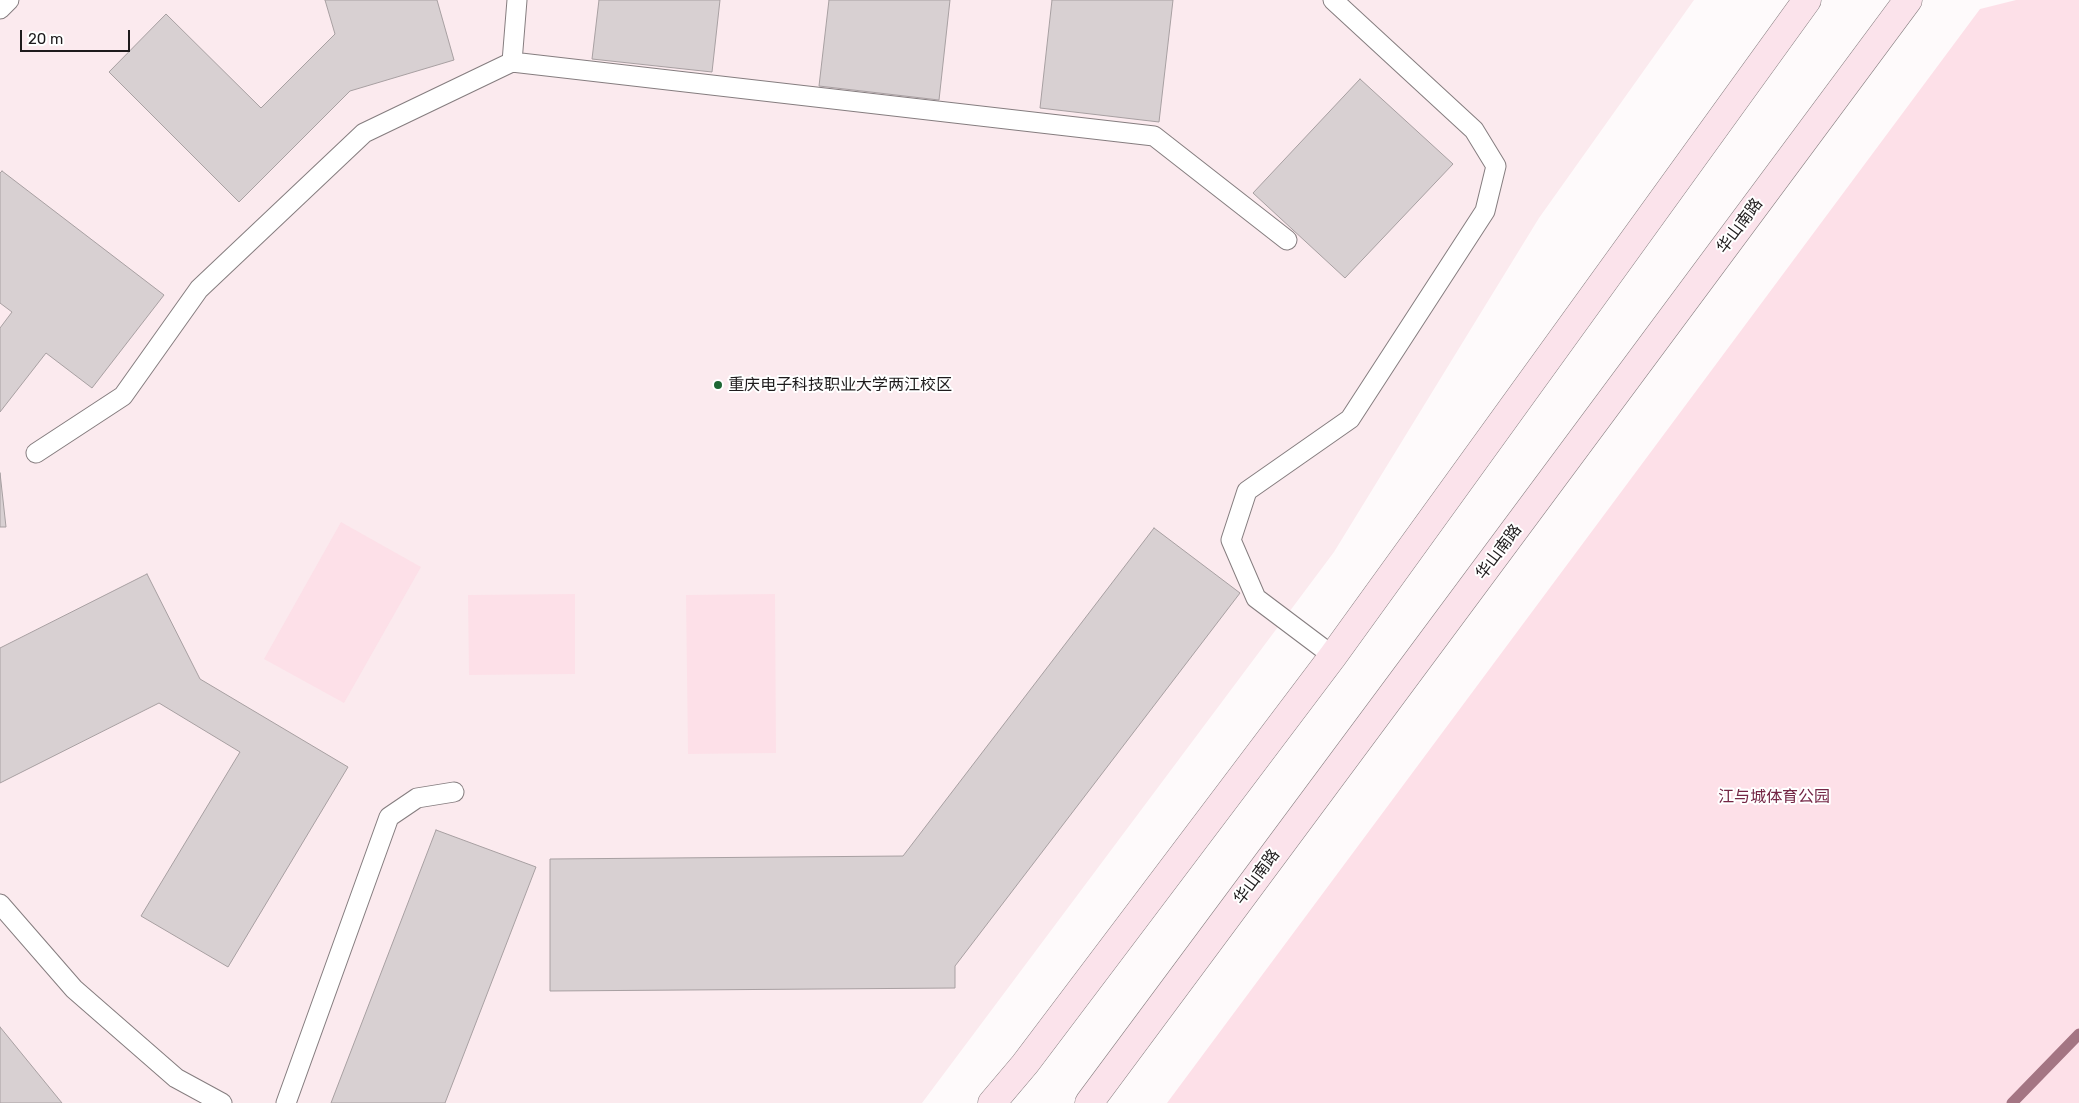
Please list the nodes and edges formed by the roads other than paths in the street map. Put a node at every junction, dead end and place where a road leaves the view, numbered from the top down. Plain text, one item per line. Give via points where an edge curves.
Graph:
1 (9, 0) edge
2 (518, 0) edge
3 (1333, 0) edge
4 (1807, 0) edge
5 (1908, 0) edge
6 (0, 9) edge
7 (512, 62) junction
8 (1287, 240) dead end
9 (36, 453) dead end
10 (1333, 656) junction
11 (454, 792) dead end
12 (0, 904) edge
13 (222, 1103) edge
14 (286, 1103) edge
15 (992, 1103) edge
16 (1089, 1103) edge

1 - 6 lane
2 - 7 lane
3 - 10 lane via 1474,130 1496,166 1485,211 1350,419 1247,490 1244,499 1231,540 1256,598
4 - 10 main road
5 - 16 main road, 华山南路
7 - 8 lane via 1154,136
7 - 9 lane via 364,133 199,289 123,396
10 - 15 main road via 1025,1064
11 - 14 lane via 417,798 389,817
12 - 13 lane via 74,989 176,1078

